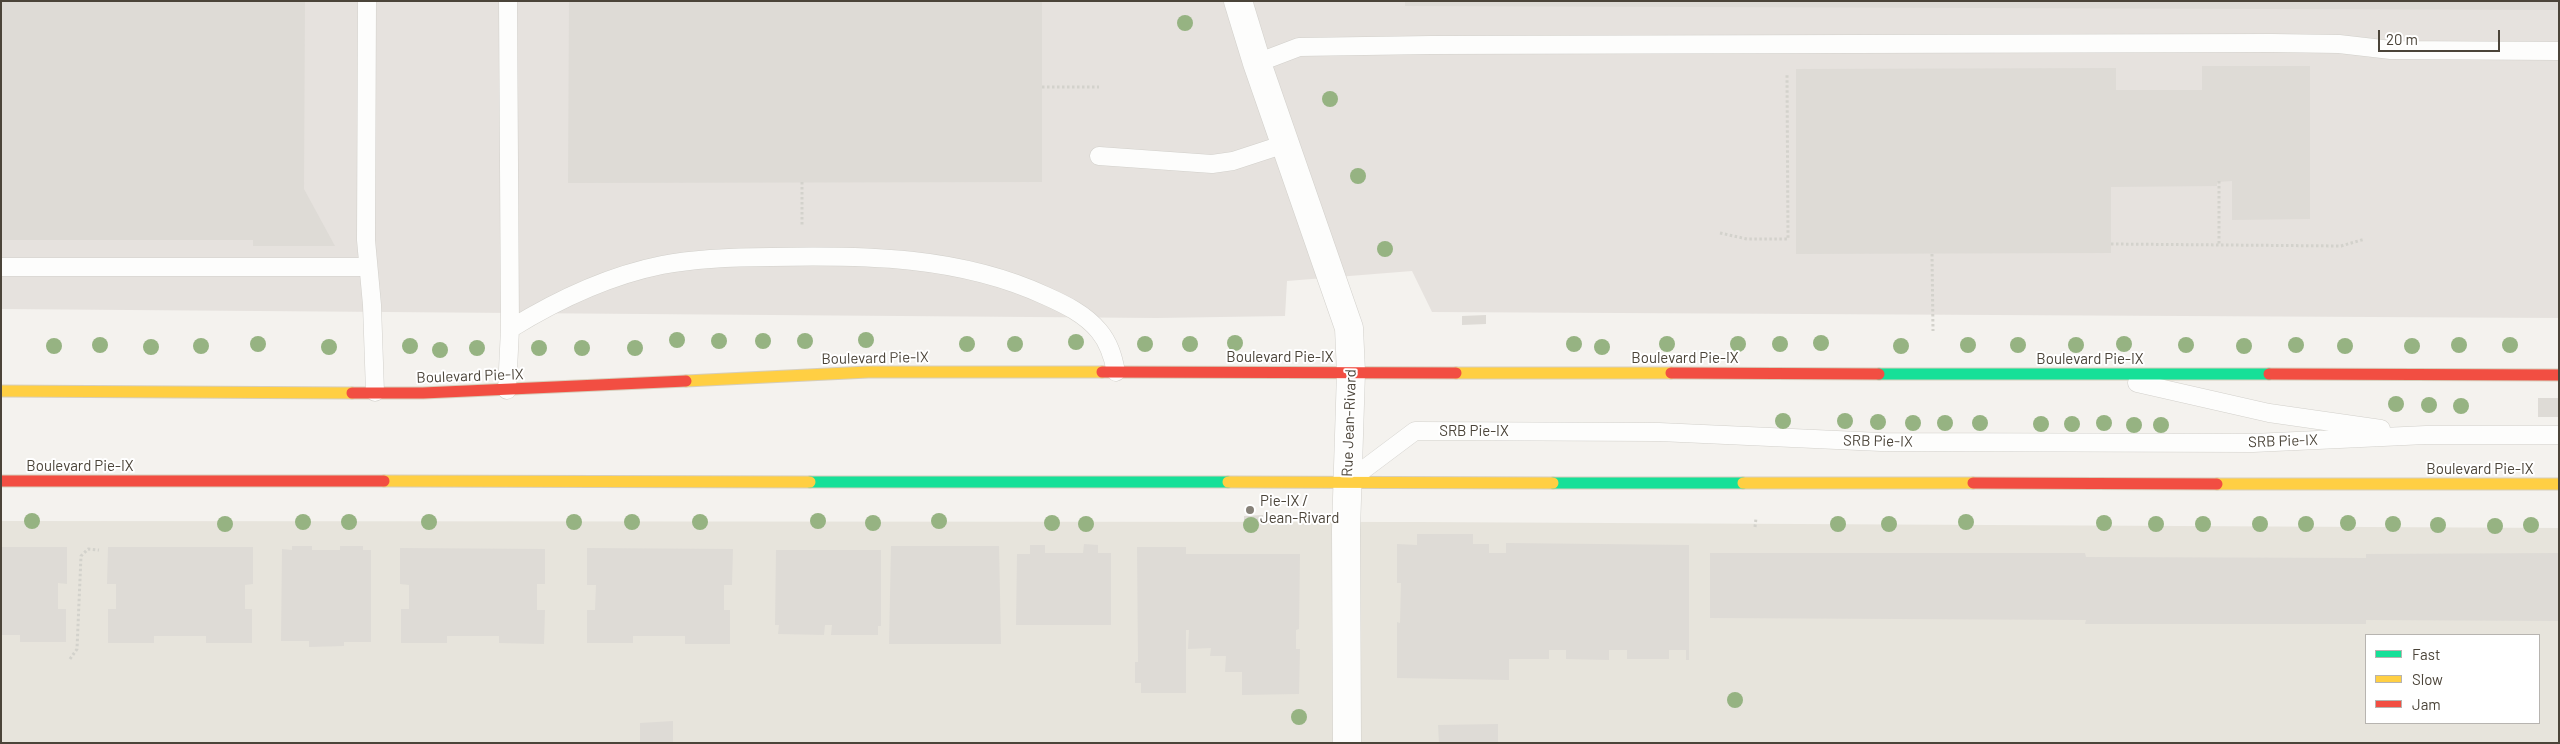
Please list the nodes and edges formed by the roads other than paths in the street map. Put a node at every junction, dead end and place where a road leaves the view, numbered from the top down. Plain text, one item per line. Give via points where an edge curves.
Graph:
1 (367, 1) edge
2 (508, 1) edge
3 (1238, 1) edge
4 (2559, 51) edge
5 (1257, 62) junction
6 (1285, 144) junction
7 (1099, 156) dead end
8 (1, 267) edge
9 (368, 267) junction
10 (510, 329) junction
11 (1116, 372) junction
12 (1351, 372) junction
13 (2096, 374) junction
14 (2559, 375) edge
15 (507, 390) junction
16 (1, 391) edge
17 (374, 392) junction
18 (2426, 435) junction
19 (2559, 435) edge
20 (1, 480) edge
21 (1348, 482) junction
22 (2559, 484) edge
23 (1347, 743) edge

1 - 9 lane
2 - 10 lane
3 - 5 street, Rue Jean-Rivard
4 - 5 lane via 2391,50 2338,44 2272,43 1431,45 1299,48
5 - 6 street, Rue Jean-Rivard
6 - 7 lane via 1234,161 1212,164
6 - 12 street, Rue Jean-Rivard via 1349,328
8 - 9 lane
9 - 17 lane
10 - 11 lane via 544,308 592,286 660,266 695,259 731,257 866,257 947,266 1022,285 1084,317 1098,330 1113,355
10 - 15 lane
11 - 12 main road, Boulevard Pie-IX
11 - 15 main road, Boulevard Pie-IX via 868,372
12 - 13 main road, Boulevard Pie-IX
12 - 21 street, Rue Jean-Rivard
13 - 14 main road, Boulevard Pie-IX
13 - 18 lane, SRB Pie-IX via 2269,413
15 - 17 main road, Boulevard Pie-IX
16 - 17 main road, Boulevard Pie-IX
18 - 19 lane, SRB Pie-IX
18 - 21 lane, SRB Pie-IX via 2253,443 1880,442 1659,432 1415,431
20 - 21 main road, Boulevard Pie-IX
21 - 22 main road, Boulevard Pie-IX
21 - 23 street, Rue Jean-Rivard

